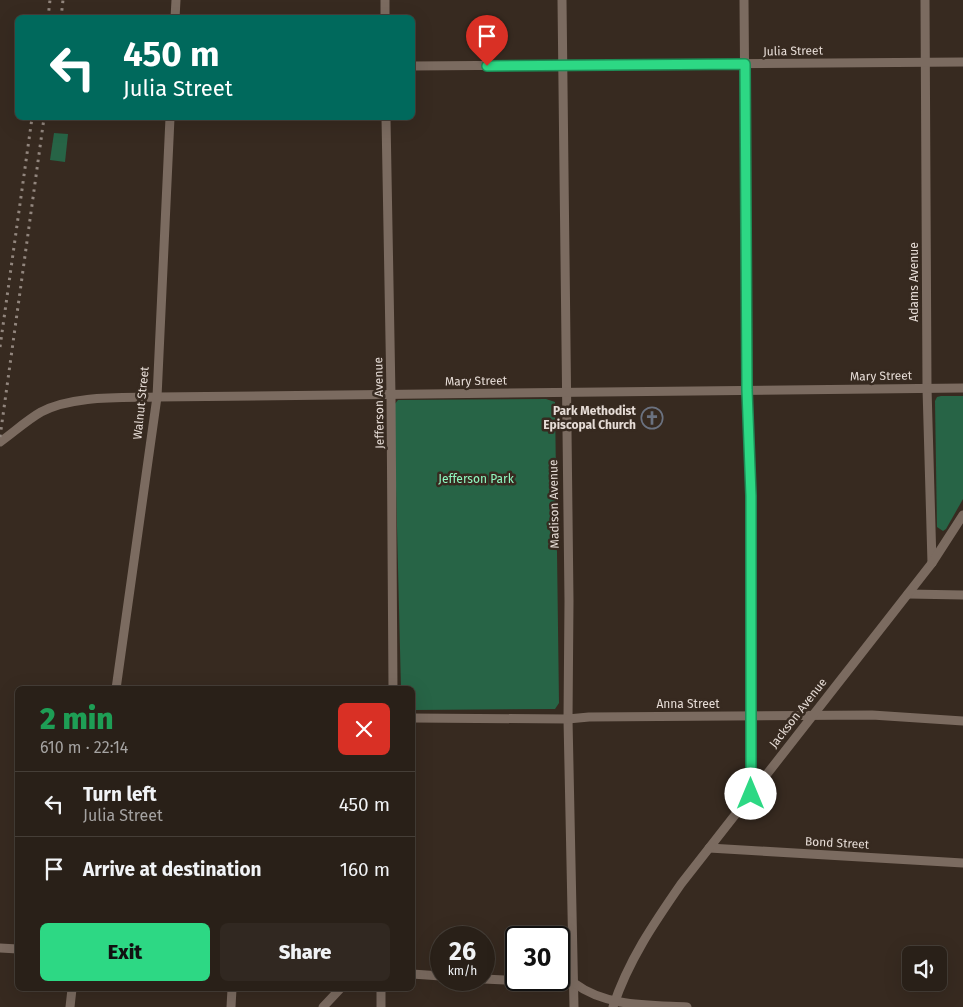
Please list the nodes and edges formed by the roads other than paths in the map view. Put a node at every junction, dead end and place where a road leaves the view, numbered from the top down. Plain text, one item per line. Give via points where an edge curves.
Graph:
1 (176, 0) edge
2 (385, 0) edge
3 (562, 0) edge
4 (744, 0) edge
5 (925, 0) edge
6 (175, 15) edge
7 (385, 15) edge
8 (925, 62) junction
9 (963, 62) edge
10 (745, 64) junction
11 (562, 65) junction
12 (415, 66) edge
13 (170, 120) edge
14 (386, 120) edge
15 (927, 388) junction
16 (963, 388) edge
17 (747, 390) junction
18 (566, 392) junction
19 (392, 395) junction
20 (156, 396) junction
21 (0, 442) edge
22 (963, 515) edge
23 (932, 563) junction
24 (908, 594) junction
25 (963, 595) edge
26 (116, 686) edge
27 (393, 686) edge
28 (751, 716) junction
29 (812, 716) junction
30 (415, 718) edge
31 (568, 719) junction
32 (963, 721) edge
33 (751, 794) junction
34 (709, 848) junction
35 (963, 863) edge
36 (0, 948) edge
37 (15, 949) edge
38 (415, 974) edge
39 (430, 975) edge
40 (495, 979) edge
41 (574, 983) junction
42 (72, 991) edge
43 (232, 991) edge
44 (338, 991) edge
45 (381, 991) edge
46 (614, 1004) edge
47 (70, 1007) edge
48 (231, 1007) edge
49 (323, 1007) edge
50 (381, 1007) edge
51 (574, 1007) edge
52 (687, 1007) edge

1 - 6 street
2 - 7 street
3 - 11 street, Madison Avenue
4 - 10 street
5 - 8 street, Adams Avenue
8 - 9 street, Julia Street
8 - 10 street, Julia Street
8 - 15 street, Adams Avenue
10 - 11 street, Julia Street
10 - 17 street
11 - 12 street, Julia Street
11 - 18 street, Madison Avenue
13 - 20 street, Walnut Street
14 - 19 street, Jefferson Avenue
15 - 16 street, Mary Street
15 - 17 street, Mary Street
15 - 23 street, Adams Avenue
17 - 18 street, Mary Street
17 - 28 street via 751,496
18 - 19 street, Mary Street
18 - 31 street, Madison Avenue
19 - 20 street, Mary Street
19 - 27 street, Jefferson Avenue
20 - 21 street, Mary Street via 90,399 66,404 42,412
20 - 26 street, Walnut Street
22 - 23 street, Jackson Avenue
23 - 24 street, Jackson Avenue
24 - 25 street
24 - 29 street, Jackson Avenue
28 - 29 street, Anna Street
28 - 31 street, Anna Street
28 - 33 street
29 - 32 street, Anna Street via 872,715
29 - 33 street, Jackson Avenue
30 - 31 street, Anna Street
31 - 41 street, Madison Avenue
33 - 34 street, Jackson Avenue
34 - 35 street, Bond Street
34 - 46 street, Jackson Avenue via 643,939
36 - 37 street
38 - 39 street
40 - 41 street
41 - 46 street
41 - 51 street, Madison Avenue
42 - 47 street
43 - 48 street
44 - 49 street
45 - 50 street
46 - 52 street

